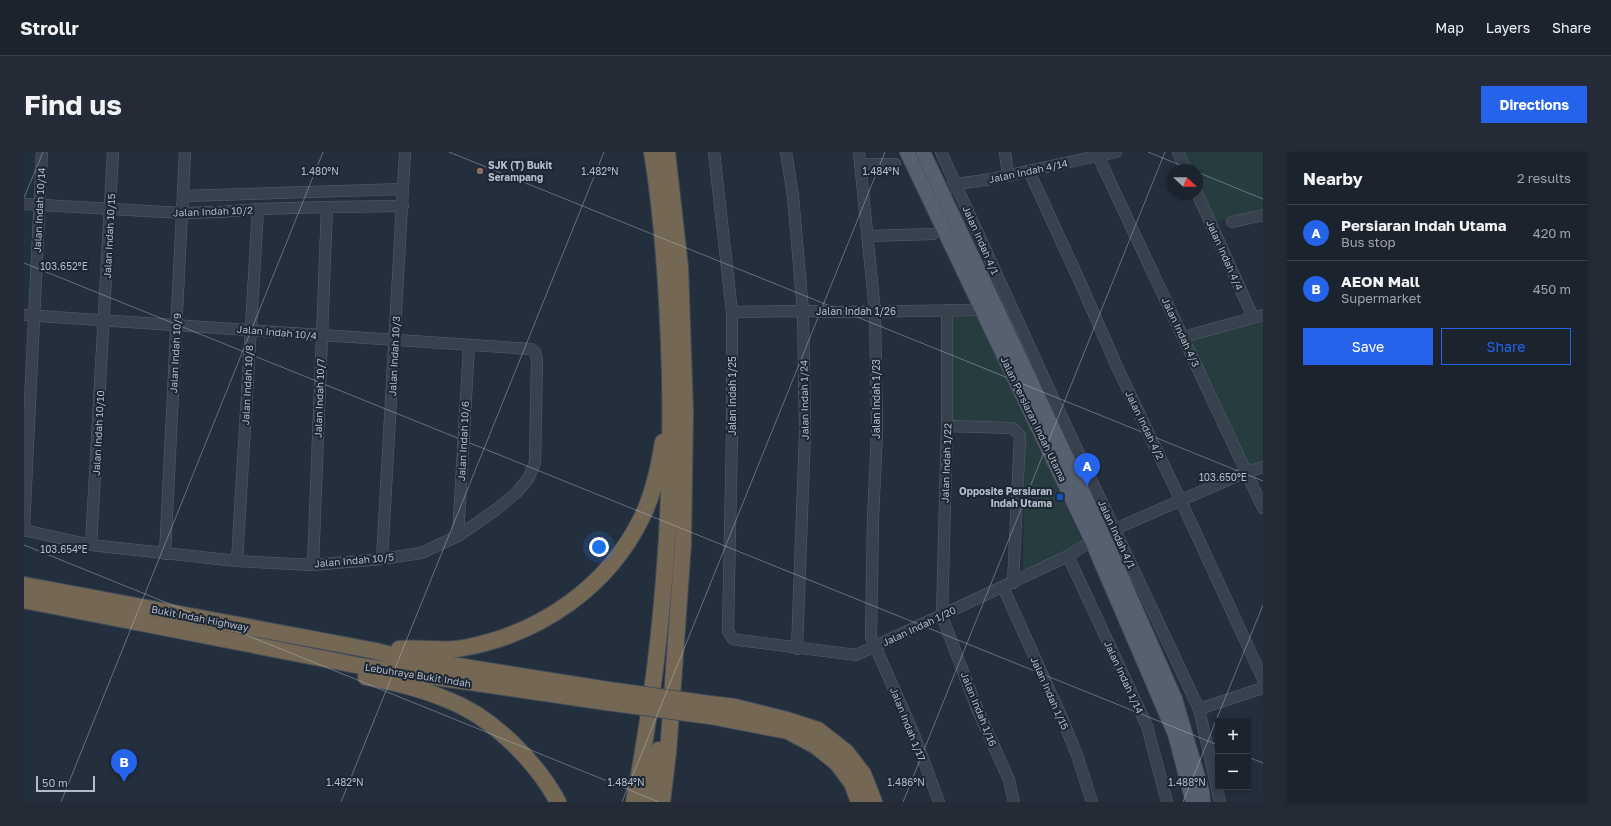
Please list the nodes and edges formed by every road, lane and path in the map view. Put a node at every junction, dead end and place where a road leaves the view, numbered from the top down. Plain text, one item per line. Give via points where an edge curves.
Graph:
1 (42, 152) edge
2 (113, 152) edge
3 (185, 152) edge
4 (405, 152) edge
5 (652, 152) edge
6 (667, 152) edge
7 (714, 152) edge
8 (786, 152) edge
9 (859, 152) edge
10 (907, 152) edge
11 (923, 152) edge
12 (941, 152) edge
13 (1112, 152) edge
14 (1178, 152) edge
15 (1008, 153) edge
16 (1098, 156) junction
17 (861, 164) junction
18 (895, 164) dead end
19 (1183, 164) edge
20 (1029, 170) junction
21 (1008, 176) junction
22 (957, 184) junction
23 (403, 189) junction
24 (940, 191) junction
25 (300, 192) junction
26 (183, 196) junction
27 (1200, 200) edge
28 (24, 204) edge
29 (39, 205) junction
30 (403, 206) junction
31 (327, 207) junction
32 (300, 208) junction
33 (110, 209) junction
34 (258, 209) junction
35 (182, 213) junction
36 (1263, 214) edge
37 (1232, 222) dead end
38 (933, 234) dead end
39 (868, 236) junction
40 (947, 310) junction
41 (981, 310) junction
42 (803, 311) junction
43 (732, 312) junction
44 (875, 312) junction
45 (29, 315) edge
46 (1258, 316) edge
47 (105, 320) junction
48 (177, 324) junction
49 (250, 330) junction
50 (322, 336) junction
51 (1183, 337) junction
52 (394, 339) junction
53 (469, 346) junction
54 (531, 349) joint
55 (671, 404) junction
56 (947, 426) junction
57 (1263, 467) edge
58 (1246, 472) junction
59 (1181, 501) junction
60 (1263, 508) edge
61 (24, 529) edge
62 (1103, 535) junction
63 (458, 536) junction
64 (92, 546) junction
65 (165, 554) junction
66 (1068, 556) junction
67 (382, 559) junction
68 (237, 561) junction
69 (313, 565) junction
70 (24, 585) edge
71 (1008, 585) junction
72 (24, 600) edge
73 (942, 616) junction
74 (129, 621) junction
75 (733, 639) joint
76 (875, 647) junction
77 (797, 649) junction
78 (376, 651) junction
79 (673, 676) junction
80 (1263, 679) edge
81 (1263, 688) edge
82 (607, 696) junction
83 (1199, 709) junction
84 (710, 710) junction
85 (558, 802) edge
86 (634, 802) edge
87 (648, 802) edge
88 (662, 802) edge
89 (859, 802) edge
90 (874, 802) edge
91 (939, 802) edge
92 (1014, 802) edge
93 (1092, 802) edge
94 (1167, 802) edge
95 (1193, 802) edge
96 (1204, 802) edge
97 (1220, 802) edge

1 - 29 street, Jalan Indah 10/14
2 - 33 street, Jalan Indah 10/15
3 - 26 street, Jalan Indah 10/9
4 - 23 street, Jalan Indah 10/3
5 - 55 highway via 665,259
6 - 79 highway via 680,267 685,411 683,544
7 - 43 street, Jalan Indah 1/25
8 - 42 street, Jalan Indah 1/24
9 - 17 street, Jalan Indah 1/23
10 - 41 main road, Jalan Persiaran Indah Utama
11 - 24 main road, Jalan Persiaran Indah Utama
12 - 22 street, Jalan Indah 4/1
13 - 16 street, Jalan Indah 4/14
14 - 19 street
15 - 21 street
16 - 20 street, Jalan Indah 4/14
16 - 51 street, Jalan Indah 4/3
17 - 18 street
17 - 39 street, Jalan Indah 1/23
20 - 21 street, Jalan Indah 4/14
20 - 59 street, Jalan Indah 4/2
21 - 22 street, Jalan Indah 4/14
22 - 24 street, Jalan Indah 4/14
22 - 62 street, Jalan Indah 4/1 via 1053,398
23 - 25 street
23 - 30 street, Jalan Indah 10/3
24 - 62 main road, Jalan Persiaran Indah Utama
25 - 26 street
25 - 32 street
26 - 35 street, Jalan Indah 10/9
27 - 46 street, Jalan Indah 4/4
28 - 29 street, Jalan Indah 10/2
29 - 33 street, Jalan Indah 10/2
29 - 45 street, Jalan Indah 10/14
30 - 31 street, Jalan Indah 10/2
30 - 52 street, Jalan Indah 10/3
31 - 32 street, Jalan Indah 10/2
31 - 50 street, Jalan Indah 10/7
32 - 34 street, Jalan Indah 10/2
33 - 35 street, Jalan Indah 10/2
33 - 47 street, Jalan Indah 10/15
34 - 35 street, Jalan Indah 10/2
34 - 49 street, Jalan Indah 10/8
35 - 48 street, Jalan Indah 10/9
36 - 37 street
38 - 39 street
39 - 44 street, Jalan Indah 1/23
40 - 41 street, Jalan Indah 1/26
40 - 44 street, Jalan Indah 1/26
40 - 56 street, Jalan Indah 1/22
41 - 62 main road, Jalan Persiaran Indah Utama
42 - 43 street, Jalan Indah 1/26
42 - 44 street, Jalan Indah 1/26
42 - 77 street, Jalan Indah 1/24 via 805,432
43 - 75 street, Jalan Indah 1/25 via 728,631
44 - 76 street, Jalan Indah 1/23 via 877,432 872,638
45 - 47 street, Jalan Indah 10/4
45 - 61 street, Jalan Indah 10/14
46 - 51 street
47 - 48 street, Jalan Indah 10/4
47 - 64 street, Jalan Indah 10/10
48 - 49 street, Jalan Indah 10/4
48 - 65 street, Jalan Indah 10/9
49 - 50 street, Jalan Indah 10/4
49 - 68 street, Jalan Indah 10/8
50 - 52 street, Jalan Indah 10/4
50 - 69 street, Jalan Indah 10/7
51 - 58 street, Jalan Indah 4/3
52 - 53 street, Jalan Indah 10/4
52 - 67 street, Jalan Indah 10/3
53 - 54 street, Jalan Indah 10/4
53 - 63 street, Jalan Indah 10/6
54 - 63 street, Jalan Indah 10/5 via 535,352 537,360 535,463 528,479 516,493 497,510
55 - 78 highway via 658,470 644,514 611,565 580,595 534,625 488,643 454,650 410,648
55 - 86 highway via 670,494 661,624
56 - 71 street via 1012,428 1021,441
56 - 73 street, Jalan Indah 1/22
57 - 58 street, Jalan Indah 1/20
58 - 59 street, Jalan Indah 1/20
58 - 60 street, Jalan Indah 4/3
59 - 62 street, Jalan Indah 1/20
59 - 80 street, Jalan Indah 4/2
61 - 64 street, Jalan Indah 10/5
62 - 66 street, Jalan Indah 1/20
62 - 83 street, Jalan Indah 4/1
62 - 95 main road, Jalan Persiaran Indah Utama via 1175,734
62 - 96 main road, Jalan Persiaran Indah Utama via 1175,699
63 - 67 street, Jalan Indah 10/5 via 421,553
64 - 65 street, Jalan Indah 10/5
65 - 68 street, Jalan Indah 10/5
66 - 71 street, Jalan Indah 1/20
66 - 94 street, Jalan Indah 1/14 via 1146,726
67 - 69 street, Jalan Indah 10/5
68 - 69 street, Jalan Indah 10/5
70 - 78 highway, Bukit Indah Highway
71 - 73 street, Jalan Indah 1/20
71 - 93 street, Jalan Indah 1/15 via 1077,755
72 - 74 highway
73 - 76 street, Jalan Indah 1/20
73 - 92 street, Jalan Indah 1/16 via 976,706 1009,780
74 - 82 highway, Lebuhraya Bukit Indah via 366,667
74 - 85 highway via 153,631 224,649 370,678 414,688 449,700 485,720 519,748
75 - 77 street, Jalan Indah 1/20
76 - 77 street, Jalan Indah 1/20 via 856,655
76 - 91 street, Jalan Indah 1/17 via 913,732
78 - 82 highway, Lebuhraya Bukit Indah
79 - 87 highway
79 - 88 highway via 669,746
81 - 83 street
82 - 84 highway, Lebuhraya Bukit Indah, bridge
83 - 97 street, Jalan Indah 4/1
84 - 89 highway via 788,731 816,746 837,763 852,783
84 - 90 highway via 750,711 818,730 846,752 863,774

